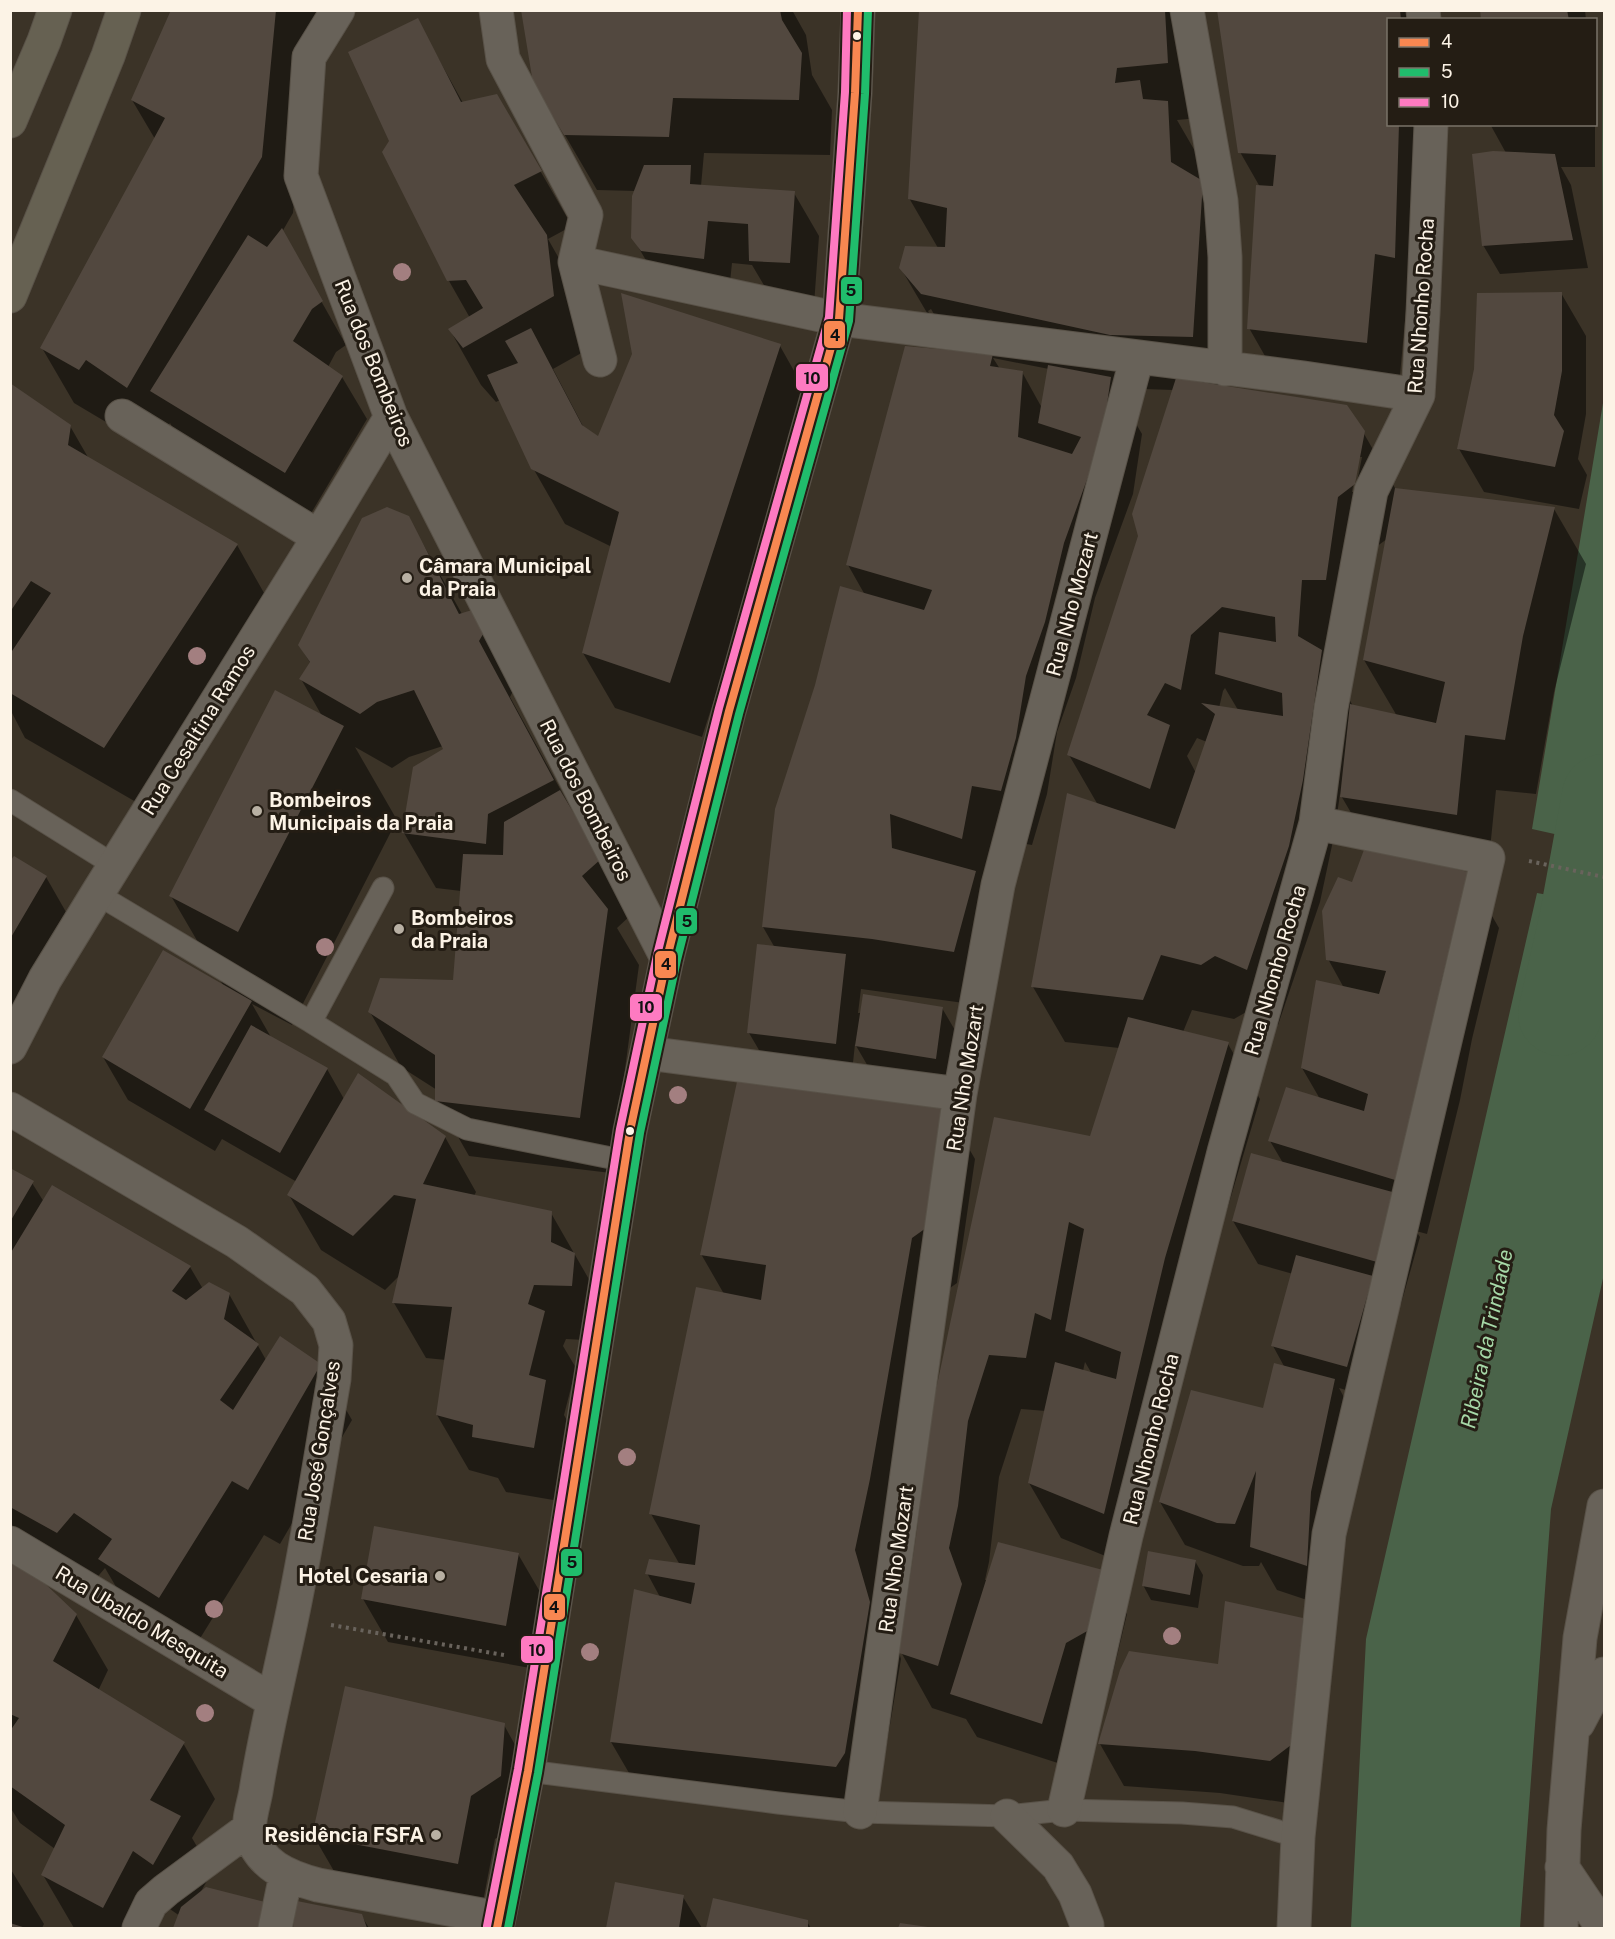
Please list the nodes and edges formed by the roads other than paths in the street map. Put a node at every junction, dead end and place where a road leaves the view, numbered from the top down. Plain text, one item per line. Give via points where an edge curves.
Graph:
1 (55, 10) edge
2 (124, 10) edge
3 (338, 10) edge
4 (496, 10) edge
5 (858, 10) edge
6 (1187, 10) edge
7 (10, 121) edge
8 (1431, 126) edge
9 (574, 262) junction
10 (10, 296) edge
11 (839, 319) junction
12 (1137, 357) junction
13 (600, 360) dead end
14 (1225, 369) junction
15 (1418, 395) junction
16 (122, 416) dead end
17 (391, 417) junction
18 (319, 537) junction
19 (10, 800) edge
20 (1316, 823) junction
21 (114, 865) junction
22 (383, 888) dead end
23 (97, 894) junction
24 (667, 958) junction
25 (311, 1022) junction
26 (10, 1047) edge
27 (647, 1053) junction
28 (960, 1094) junction
29 (10, 1109) edge
30 (626, 1161) junction
31 (1605, 1506) edge
32 (10, 1543) edge
33 (1600, 1554) edge
34 (1605, 1674) edge
35 (273, 1701) junction
36 (1571, 1736) junction
37 (528, 1771) junction
38 (1064, 1810) junction
39 (860, 1812) junction
40 (1007, 1816) junction
41 (249, 1828) junction
42 (1298, 1837) junction
43 (1562, 1867) junction
44 (286, 1875) junction
45 (498, 1923) edge
46 (139, 1929) edge
47 (275, 1929) edge
48 (1087, 1929) edge
49 (1294, 1929) edge
50 (1561, 1929) edge
51 (1603, 1929) edge

1 - 7 main road
2 - 10 main road
3 - 17 street, Rua dos Bombeiros via 309,57 301,176
4 - 9 street via 503,59 586,215
5 - 11 street
6 - 14 street via 1221,201
8 - 15 street, Rua Nhonho Rocha
9 - 11 street
9 - 13 street
11 - 12 street
11 - 24 street via 729,711
12 - 14 street
12 - 28 street, Rua Nho Mozart via 998,885
14 - 15 street
15 - 20 street, Rua Nhonho Rocha via 1371,491 1331,708
16 - 18 street
17 - 18 street, Rua Cesaltina Ramos
17 - 24 street, Rua dos Bombeiros
18 - 21 street, Rua Cesaltina Ramos
19 - 21 lane
20 - 38 street, Rua Nhonho Rocha via 1224,1152 1126,1536
20 - 42 street via 1488,858 1329,1534
21 - 23 street, Rua Cesaltina Ramos
22 - 25 lane
23 - 25 lane
23 - 26 street, Rua Cesaltina Ramos via 45,979
24 - 27 street
25 - 30 lane via 396,1075 415,1103 467,1129
27 - 28 street
27 - 30 street
28 - 39 street, Rua Nho Mozart
29 - 35 street, Rua José Gonçalves via 237,1242 305,1290 329,1321 336,1345 334,1379 292,1618
30 - 37 street
31 - 33 street
32 - 35 street, Rua Ubaldo Mesquita
33 - 36 street via 1580,1638
34 - 36 street
35 - 41 street, Rua José Gonçalves
36 - 43 street
37 - 39 lane
37 - 45 street
38 - 40 lane
38 - 42 lane via 1233,1817
39 - 40 lane
40 - 48 street via 1058,1866 1075,1894
41 - 44 street via 270,1865
41 - 46 street via 166,1890 152,1903
42 - 49 street
43 - 50 street
43 - 51 street
44 - 45 street
44 - 47 street

